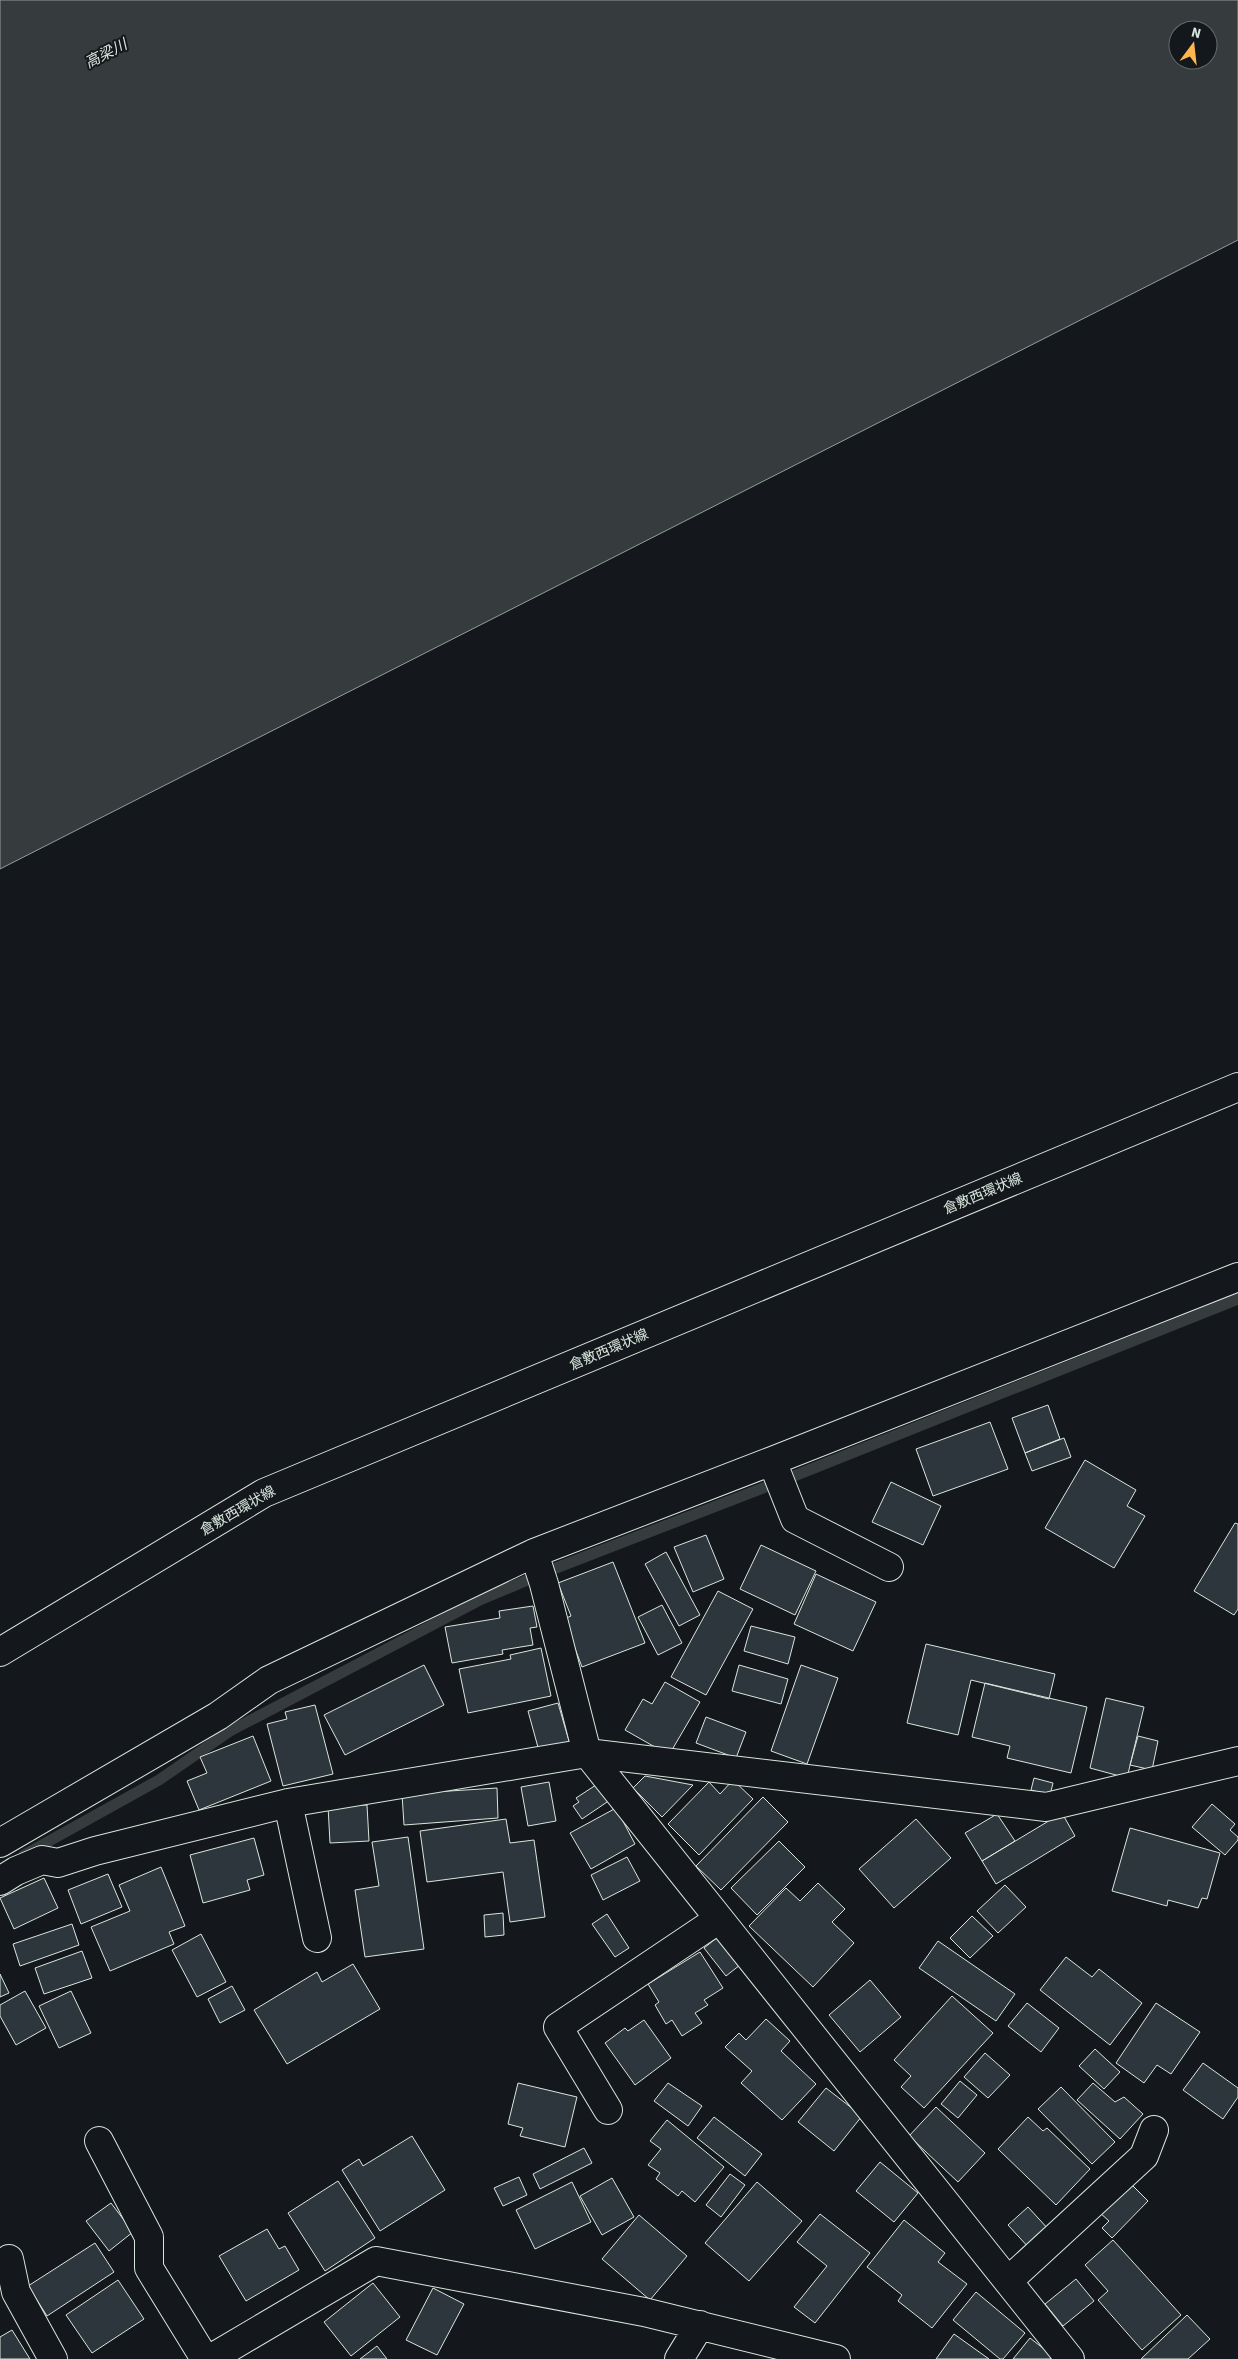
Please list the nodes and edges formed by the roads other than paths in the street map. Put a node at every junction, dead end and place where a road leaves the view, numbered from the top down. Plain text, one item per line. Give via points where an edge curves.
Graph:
1 (1238, 1087) edge
2 (1238, 1276) edge
3 (777, 1474) junction
4 (538, 1567) junction
5 (889, 1567) dead end
6 (0, 1652) edge
7 (586, 1753) junction
8 (1238, 1761) edge
9 (288, 1803) junction
10 (0, 1843) edge
11 (0, 1881) edge
12 (719, 1918) junction
13 (317, 1938) dead end
14 (608, 2110) dead end
15 (1154, 2130) dead end
16 (100, 2141) dead end
17 (9, 2260) dead end
18 (1008, 2281) junction
19 (700, 2326) junction
20 (216, 2357) edge
21 (53, 2359) edge
22 (679, 2359) edge
23 (836, 2359) edge
24 (1070, 2359) edge

1 - 6 street, 倉敷西環状線 via 264,1493
2 - 3 street
3 - 4 street
3 - 5 street via 795,1519
4 - 7 street
4 - 10 street via 268,1680 218,1716
7 - 8 street via 1046,1807
7 - 9 street
7 - 12 street
9 - 11 street via 58,1863 42,1860
9 - 13 street
12 - 14 street via 558,2028
12 - 18 street
15 - 18 street via 1144,2156
16 - 20 street via 149,2237 149,2268
17 - 21 street via 16,2292
18 - 24 street
19 - 20 street via 644,2312 376,2261
19 - 22 street
19 - 23 street

